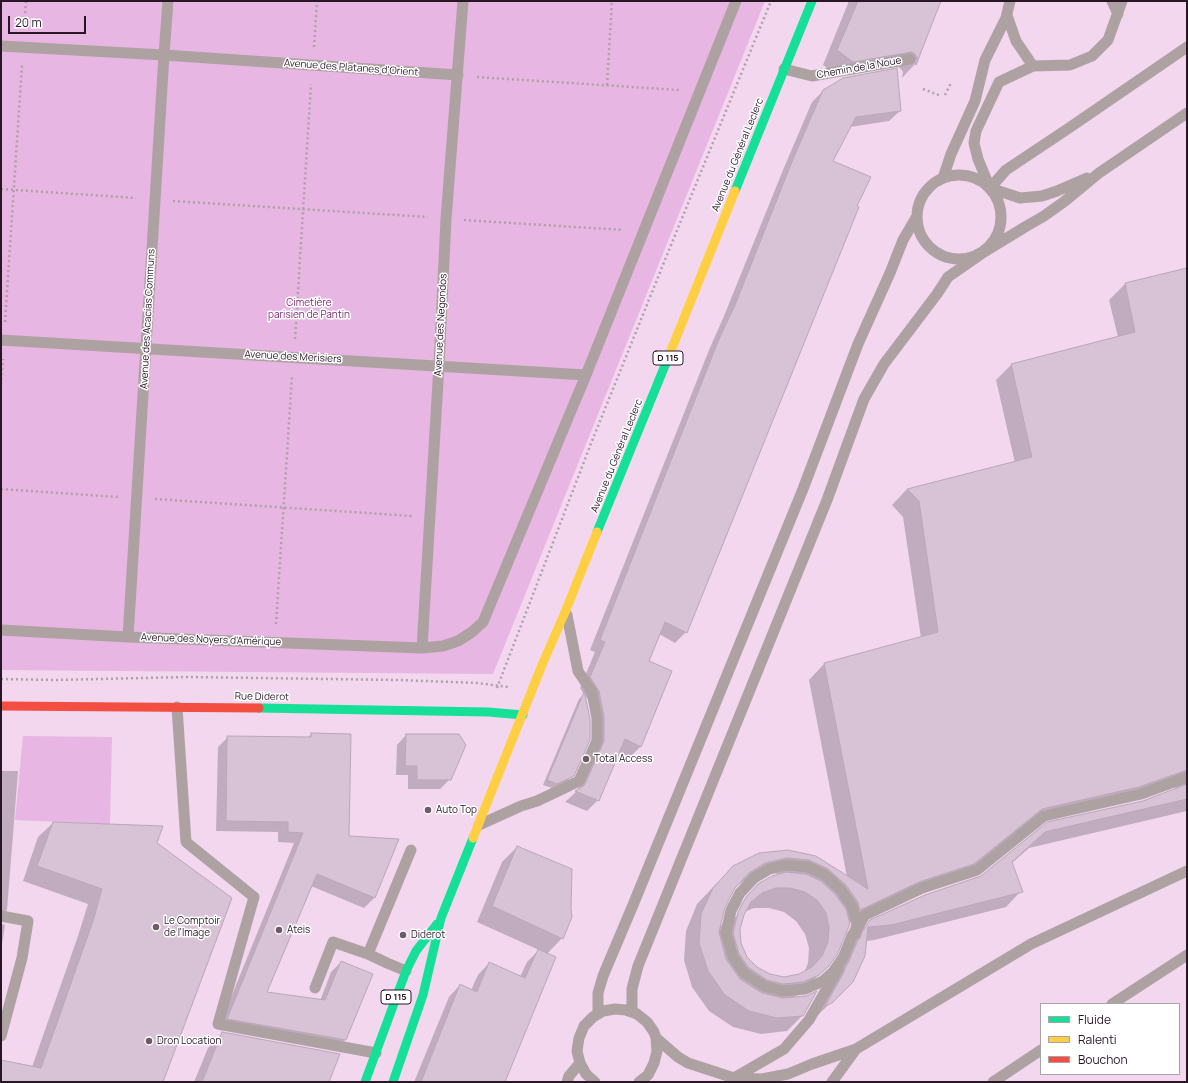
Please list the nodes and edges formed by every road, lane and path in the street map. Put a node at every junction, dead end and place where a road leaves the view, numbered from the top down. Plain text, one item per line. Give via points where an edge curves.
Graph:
1 (26, 1) edge
2 (168, 1) edge
3 (317, 1) edge
4 (463, 1) edge
5 (612, 1) edge
6 (736, 1) edge
7 (771, 1) edge
8 (812, 1) edge
9 (1010, 1) edge
10 (1112, 1) edge
11 (1122, 1) edge
12 (1118, 14) junction
13 (1007, 15) junction
14 (1, 46) edge
15 (23, 48) junction
16 (1187, 48) edge
17 (164, 55) junction
18 (910, 59) dead end
19 (312, 65) junction
20 (1033, 66) junction
21 (784, 70) junction
22 (458, 75) junction
23 (950, 84) dead end
24 (607, 85) junction
25 (922, 89) dead end
26 (700, 91) junction
27 (945, 95) dead end
28 (941, 96) dead end
29 (1187, 113) edge
30 (1098, 173) junction
31 (943, 178) junction
32 (990, 188) junction
33 (1, 189) edge
34 (14, 190) junction
35 (155, 199) junction
36 (303, 209) junction
37 (917, 216) junction
38 (446, 219) junction
39 (643, 232) junction
40 (984, 252) junction
41 (2, 340) edge
42 (146, 348) junction
43 (294, 357) junction
44 (439, 365) junction
45 (586, 375) junction
46 (1, 385) edge
47 (1, 489) edge
48 (136, 498) junction
49 (284, 508) junction
50 (430, 518) junction
51 (566, 610) junction
52 (1, 630) edge
53 (128, 637) junction
54 (275, 643) junction
55 (422, 648) junction
56 (1, 679) edge
57 (498, 685) junction
58 (496, 690) dead end
59 (532, 690) junction
60 (1, 706) edge
61 (177, 707) junction
62 (523, 715) junction
63 (1187, 778) edge
64 (478, 826) junction
65 (411, 850) dead end
66 (1187, 871) edge
67 (1, 916) edge
68 (441, 918) junction
69 (368, 954) junction
70 (1187, 955) edge
71 (406, 971) junction
72 (315, 988) dead end
73 (1114, 1003) edge
74 (632, 1012) junction
75 (598, 1014) junction
76 (1, 1036) edge
77 (656, 1038) junction
78 (856, 1049) junction
79 (1040, 1051) edge
80 (376, 1053) junction
81 (580, 1063) junction
82 (734, 1078) junction
83 (643, 1081) edge
84 (365, 1082) edge
85 (394, 1082) edge
86 (567, 1082) edge
87 (595, 1082) edge
88 (832, 1082) edge
89 (993, 1082) edge

1 - 15 path
2 - 17 lane, Avenue des Acacias Communs
3 - 19 path
4 - 22 lane, Avenue des Negondos
5 - 24 path
6 - 26 lane, Avenue des Noyers d'Amérique
7 - 57 path via 604,411
8 - 21 main road, Avenue du Général Leclerc / D 115
9 - 13 lane
10 - 12 lane
11 - 12 lane
12 - 20 lane via 1108,40 1092,56 1070,65
13 - 20 lane via 1016,41
13 - 31 lane via 985,60 975,102
14 - 15 lane, Avenue des Platanes d'Orient
15 - 17 lane, Avenue des Platanes d'Orient
15 - 34 path
16 - 32 lane via 1006,170
17 - 19 lane, Avenue des Platanes d'Orient
17 - 35 lane, Avenue des Acacias Communs
18 - 21 lane, Chemin de la Noue via 812,76
19 - 22 lane, Avenue des Platanes d'Orient
19 - 36 path
20 - 32 lane via 999,82 976,131 974,143 978,160
21 - 51 main road, Avenue du Général Leclerc / D 115
22 - 24 path
22 - 38 lane, Avenue des Negondos
23 - 27 path
24 - 26 path
25 - 28 path
26 - 39 lane, Avenue des Noyers d'Amérique
29 - 30 lane
30 - 32 lane via 1042,196 1020,198
30 - 40 lane via 1044,216
31 - 32 lane via 955,175 968,176 980,180
31 - 37 lane via 932,184 924,193
32 - 40 lane via 998,199 1002,214 1001,228
33 - 34 path
34 - 35 path
34 - 41 path
35 - 36 path
35 - 42 lane, Avenue des Acacias Communs
36 - 38 path
36 - 43 path
37 - 40 lane via 924,242 934,251 959,260 972,258
37 - 75 lane via 903,240 858,344 803,489 603,976 598,993
38 - 39 path
38 - 44 lane, Avenue des Negondos
39 - 45 lane, Avenue des Noyers d'Amérique
40 - 74 lane via 948,276 884,364 864,399 824,508 638,966 632,989
41 - 42 lane, Avenue des Merisiers
41 - 46 path
42 - 43 lane, Avenue des Merisiers
42 - 48 lane, Avenue des Acacias Communs
43 - 44 lane, Avenue des Merisiers
43 - 49 path
44 - 45 lane, Avenue des Merisiers
44 - 50 lane, Avenue des Negondos
45 - 55 lane, Avenue des Noyers d'Amérique via 483,622 458,641
47 - 48 path
48 - 49 path
48 - 53 lane, Avenue des Acacias Communs
49 - 50 path
49 - 54 path
50 - 55 lane, Avenue des Negondos
51 - 59 main road, Avenue du Général Leclerc / D 115
51 - 64 lane via 578,671 592,692 597,718 597,741 579,781
52 - 53 lane, Avenue des Noyers d'Amérique
53 - 54 lane, Avenue des Noyers d'Amérique
54 - 55 lane, Avenue des Noyers d'Amérique
56 - 57 path via 392,679
57 - 58 path
57 - 59 path
59 - 62 main road, Avenue du Général Leclerc / D 115
60 - 61 main road, Rue Diderot
61 - 62 main road, Rue Diderot via 447,711
61 - 80 lane via 186,842 254,897 218,1024
62 - 64 main road, Avenue du Général Leclerc / D 115
63 - 82 lane, bridge via 1141,794 1044,816 977,870 922,888 865,915 852,936 843,958 833,972 823,981 805,989 782,991 764,986 744,973 733,957 726,933 731,910 740,893 754,878 769,868 786,864 808,867 825,875 840,889 852,906 857,924 854,936 846,955 809,1020 784,1049
64 - 68 main road, Avenue du Général Leclerc / D 115
65 - 69 lane
66 - 78 lane via 1031,944
67 - 76 lane via 28,921 22,958
68 - 71 main road, Avenue du Général Leclerc / D 115 via 416,951
68 - 85 main road, Avenue du Général Leclerc / D 115 via 423,995
69 - 71 lane
69 - 72 lane via 333,942
70 - 73 lane
71 - 80 main road, Avenue du Général Leclerc / D 115
74 - 75 lane via 615,1009
74 - 77 lane via 647,1022
75 - 81 lane via 588,1021 581,1032 577,1051
77 - 82 lane via 688,1063
77 - 83 lane via 656,1057
78 - 82 lane via 788,1074 762,1079
78 - 88 lane
79 - 89 lane
80 - 84 main road, Avenue du Général Leclerc / D 115
81 - 86 lane
81 - 87 lane via 586,1074

